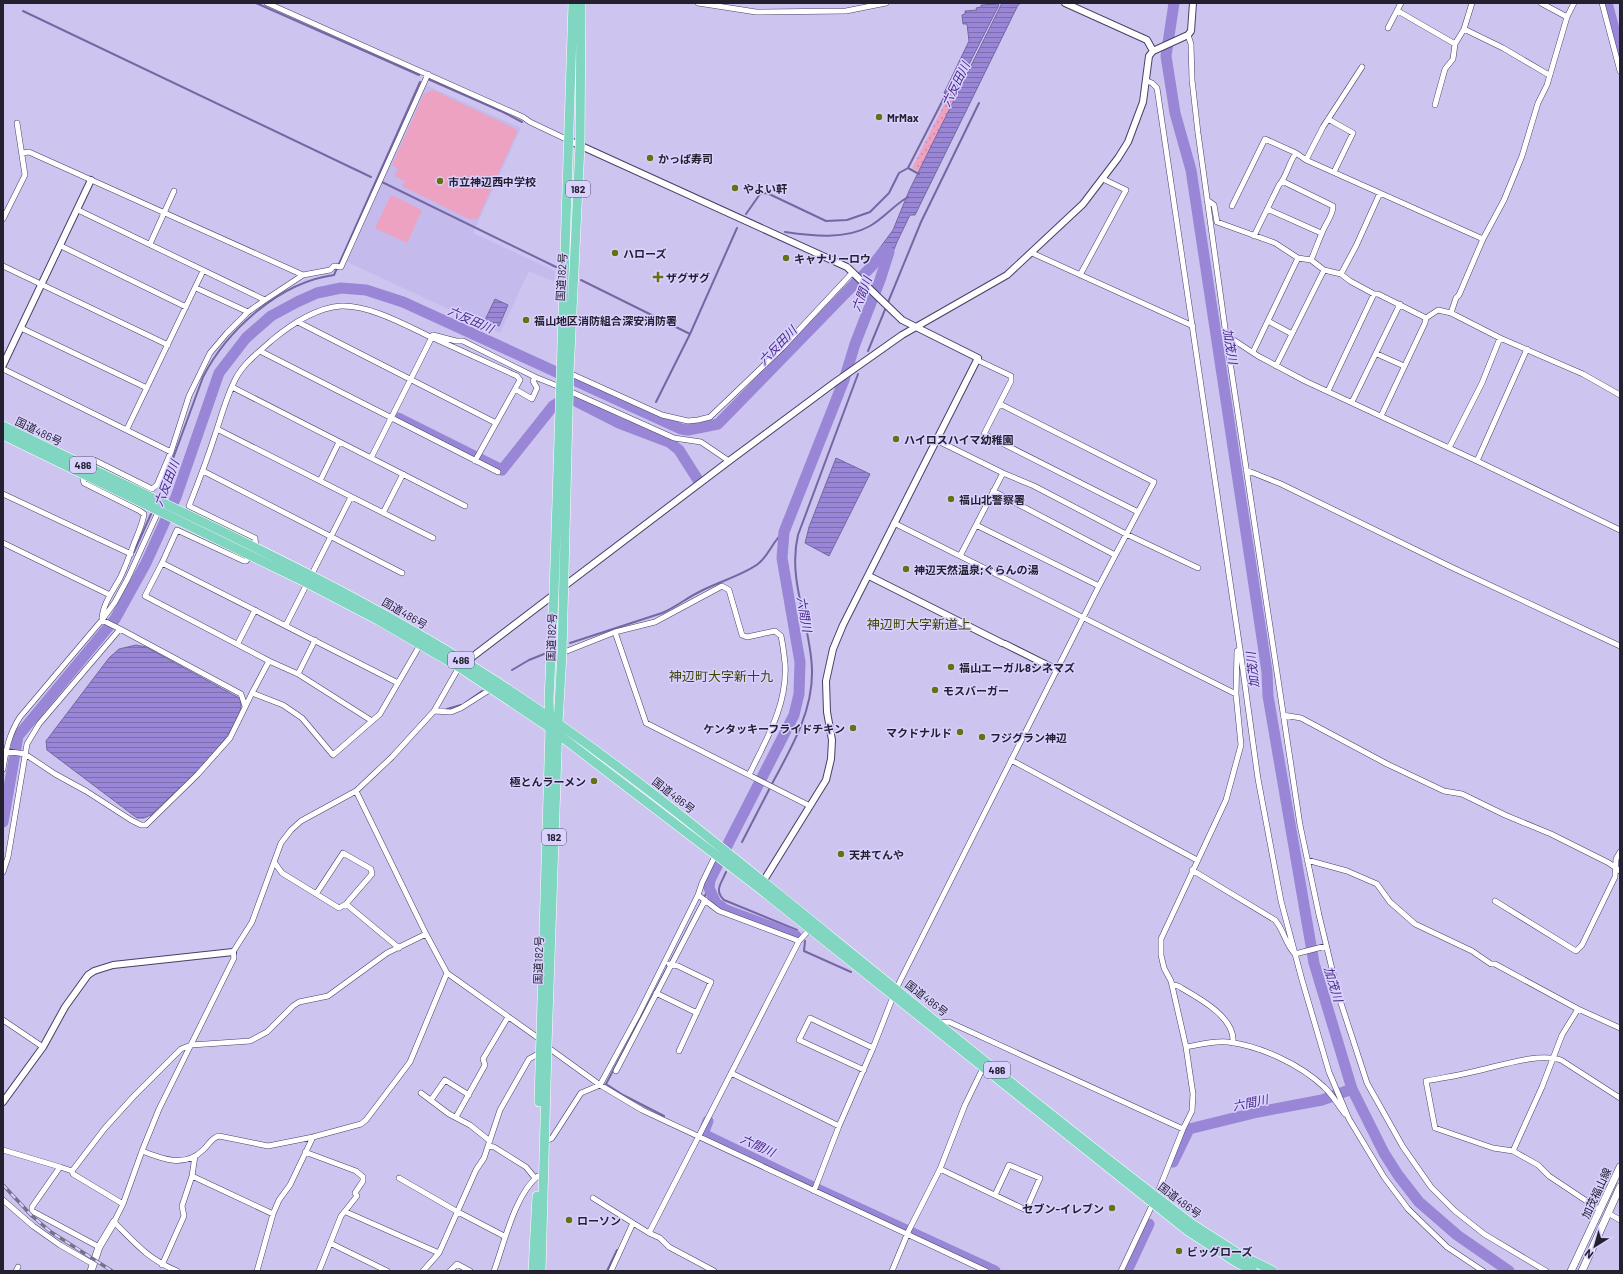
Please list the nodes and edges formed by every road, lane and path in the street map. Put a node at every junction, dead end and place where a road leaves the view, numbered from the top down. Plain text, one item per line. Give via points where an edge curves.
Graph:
1 (267, 3) edge
2 (573, 3) edge
3 (581, 3) edge
4 (698, 3) edge
5 (886, 3) edge
6 (1065, 3) edge
7 (1193, 3) edge
8 (1401, 3) edge
9 (1472, 3) edge
10 (1541, 3) edge
11 (1574, 3) edge
12 (1602, 3) edge
13 (1398, 11) junction
14 (1567, 17) junction
15 (1388, 28) dead end
16 (1464, 29) junction
17 (1187, 35) junction
18 (1455, 44) junction
19 (1154, 51) junction
20 (1362, 67) dead end
21 (1620, 71) edge
22 (428, 74) junction
23 (1549, 75) junction
24 (1147, 81) junction
25 (1435, 105) dead end
26 (1328, 119) junction
27 (17, 123) dead end
28 (568, 140) junction
29 (580, 146) junction
30 (22, 153) junction
31 (1296, 153) junction
32 (1306, 160) junction
33 (1334, 172) junction
34 (1103, 179) junction
35 (91, 180) junction
36 (1282, 181) junction
37 (174, 191) dead end
38 (1380, 193) junction
39 (1207, 200) junction
40 (1232, 206) dead end
41 (1267, 209) junction
42 (78, 210) junction
43 (164, 213) junction
44 (3, 219) edge
45 (1321, 233) junction
46 (1254, 236) junction
47 (1483, 239) junction
48 (150, 244) junction
49 (60, 246) junction
50 (1032, 253) junction
51 (1298, 258) junction
52 (1311, 260) junction
53 (3, 266) edge
54 (1324, 270) junction
55 (204, 271) junction
56 (855, 273) junction
57 (1341, 274) junction
58 (303, 275) junction
59 (1080, 275) junction
60 (41, 285) junction
61 (196, 288) junction
62 (1374, 294) junction
63 (265, 300) junction
64 (1400, 304) junction
65 (186, 307) junction
66 (248, 312) junction
67 (1451, 313) junction
68 (1426, 318) junction
69 (1268, 321) junction
70 (298, 322) junction
71 (917, 326) junction
72 (1193, 326) junction
73 (21, 328) junction
74 (1292, 334) junction
75 (1226, 335) junction
76 (432, 338) junction
77 (1500, 338) junction
78 (168, 345) junction
79 (1527, 349) junction
80 (260, 351) junction
81 (1253, 352) junction
82 (1377, 354) junction
83 (977, 360) junction
84 (3, 364) edge
85 (1276, 366) junction
86 (1404, 366) junction
87 (3, 369) edge
88 (566, 373) junction
89 (534, 377) junction
90 (411, 379) junction
91 (232, 387) junction
92 (147, 388) junction
93 (515, 389) junction
94 (564, 389) junction
95 (1328, 391) junction
96 (1620, 395) edge
97 (1352, 402) junction
98 (1000, 404) junction
99 (1381, 416) junction
100 (391, 418) junction
101 (496, 423) junction
102 (3, 426) edge
103 (127, 429) junction
104 (217, 429) junction
105 (3, 434) edge
106 (936, 440) junction
107 (339, 442) junction
108 (1449, 448) junction
109 (171, 452) junction
110 (371, 458) junction
111 (477, 459) junction
112 (729, 461) junction
113 (1477, 461) junction
114 (83, 470) junction
115 (1246, 470) junction
116 (203, 471) junction
117 (498, 472) dead end
118 (1003, 473) junction
119 (403, 474) junction
120 (320, 481) junction
121 (993, 491) junction
122 (3, 494) edge
123 (351, 497) junction
124 (465, 506) dead end
125 (161, 508) junction
126 (1138, 512) junction
127 (383, 513) junction
128 (894, 523) junction
129 (976, 525) junction
130 (1620, 530) edge
131 (1126, 534) junction
132 (331, 536) junction
133 (433, 538) dead end
134 (3, 543) edge
135 (254, 552) junction
136 (131, 554) junction
137 (1116, 555) junction
138 (960, 556) junction
139 (162, 563) junction
140 (1198, 568) dead end
141 (402, 573) dead end
142 (868, 576) junction
143 (309, 579) junction
144 (564, 586) junction
145 (1099, 586) junction
146 (554, 594) junction
147 (110, 595) junction
148 (255, 610) junction
149 (1084, 617) junction
150 (103, 621) junction
151 (286, 625) junction
152 (119, 629) junction
153 (615, 632) junction
154 (315, 640) junction
155 (238, 643) dead end
156 (420, 645) junction
157 (1620, 646) edge
158 (1240, 649) junction
159 (562, 653) junction
160 (269, 661) junction
161 (462, 665) junction
162 (1057, 670) junction
163 (298, 674) junction
164 (398, 683) junction
165 (490, 689) junction
166 (252, 693) junction
167 (1236, 694) junction
168 (245, 706) junction
169 (434, 711) junction
170 (1283, 715) junction
171 (550, 717) junction
172 (372, 721) junction
173 (558, 723) junction
174 (550, 728) junction
175 (558, 734) junction
176 (6, 751) junction
177 (23, 754) junction
178 (1011, 760) junction
179 (3, 769) edge
180 (749, 775) junction
181 (356, 791) junction
182 (810, 806) junction
183 (718, 852) junction
184 (1620, 852) edge
185 (1197, 860) junction
186 (1307, 860) junction
187 (274, 862) junction
188 (1617, 869) edge
189 (1192, 870) junction
190 (3, 872) edge
191 (761, 884) junction
192 (316, 894) junction
193 (702, 898) junction
194 (1496, 901) dead end
195 (346, 904) junction
196 (688, 916) junction
197 (694, 920) junction
198 (810, 929) junction
199 (426, 934) junction
200 (678, 936) junction
201 (684, 940) junction
202 (799, 941) junction
203 (1326, 946) junction
204 (399, 948) junction
205 (233, 952) junction
206 (1295, 954) junction
207 (665, 962) junction
208 (671, 965) junction
209 (448, 973) junction
210 (1172, 986) junction
211 (652, 987) junction
212 (649, 993) junction
213 (656, 993) junction
214 (894, 993) junction
215 (1578, 1009) junction
216 (697, 1013) junction
217 (638, 1015) junction
218 (508, 1017) junction
219 (644, 1018) junction
220 (3, 1020) edge
221 (939, 1023) junction
222 (1620, 1028) edge
223 (540, 1039) junction
224 (1233, 1043) junction
225 (191, 1045) junction
226 (547, 1046) junction
227 (42, 1047) junction
228 (1186, 1047) junction
229 (873, 1048) junction
230 (679, 1051) dead end
231 (540, 1053) junction
232 (1553, 1058) junction
233 (613, 1063) junction
234 (985, 1065) junction
235 (864, 1070) junction
236 (731, 1073) junction
237 (600, 1085) junction
238 (421, 1093) dead end
239 (469, 1095) junction
240 (1620, 1098) edge
241 (431, 1100) junction
242 (3, 1102) edge
243 (456, 1118) junction
244 (1349, 1119) junction
245 (839, 1126) junction
246 (1183, 1129) junction
247 (698, 1136) junction
248 (313, 1137) junction
249 (544, 1142) junction
250 (489, 1144) junction
251 (3, 1150) edge
252 (142, 1151) junction
253 (1513, 1151) junction
254 (305, 1152) junction
255 (195, 1156) junction
256 (60, 1167) junction
257 (1620, 1167) edge
258 (940, 1169) junction
259 (72, 1171) junction
260 (192, 1176) junction
261 (539, 1176) junction
262 (398, 1178) dead end
263 (1620, 1187) edge
264 (815, 1189) junction
265 (995, 1195) junction
266 (593, 1198) dead end
267 (3, 1200) edge
268 (1154, 1200) junction
269 (123, 1204) junction
270 (1600, 1210) junction
271 (346, 1212) junction
272 (458, 1212) junction
273 (1608, 1213) junction
274 (273, 1214) junction
275 (1620, 1220) edge
276 (114, 1222) junction
277 (633, 1223) junction
278 (649, 1233) junction
279 (908, 1233) junction
280 (504, 1236) junction
281 (330, 1244) junction
282 (99, 1248) junction
283 (440, 1253) junction
284 (162, 1265) junction
285 (92, 1268) edge
286 (707, 1269) edge
287 (177, 1271) edge
288 (257, 1271) edge
289 (319, 1271) edge
290 (387, 1271) edge
291 (423, 1271) edge
292 (450, 1271) edge
293 (470, 1271) edge
294 (494, 1271) edge
295 (533, 1271) edge
296 (541, 1271) edge
297 (610, 1271) edge
298 (714, 1271) edge
299 (892, 1271) edge
300 (986, 1271) edge
301 (1121, 1271) edge
302 (1254, 1271) edge
303 (1273, 1271) edge
304 (1483, 1271) edge
305 (1546, 1271) edge
306 (1571, 1271) edge
307 (1582, 1271) edge

1 - 22 street
2 - 28 highway, 国道182号 / 182
3 - 29 highway, 国道182号 / 182
4 - 5 street via 756,12 846,11
6 - 19 street via 1147,40
7 - 17 street via 1191,31
8 - 13 street
9 - 16 street
10 - 14 street
11 - 14 street
12 - 21 street
13 - 15 street
13 - 18 street
14 - 23 street
16 - 18 street
16 - 23 street
17 - 19 street
17 - 39 street via 1191,44 1194,95
18 - 25 street
19 - 24 street via 1147,63
20 - 26 street
22 - 28 street
22 - 58 street via 341,267 334,266 330,270
23 - 47 street via 1522,156 1504,200
24 - 34 street via 1143,102 1128,142
24 - 72 street via 1157,88
26 - 32 street
26 - 33 street via 1353,133
27 - 30 street
28 - 29 street
28 - 88 highway, 国道182号 / 182
29 - 56 street via 824,256
29 - 88 highway, 国道182号 / 182
30 - 35 street via 29,152
30 - 44 street via 25,175
31 - 32 street
31 - 36 street
31 - 40 street via 1265,139
32 - 33 street
33 - 38 street
34 - 50 street via 1083,204
34 - 59 street via 1126,190
35 - 42 street
35 - 43 street
36 - 41 street
36 - 45 street via 1332,206 1332,212
37 - 43 street
38 - 47 street
38 - 57 street
39 - 46 street via 1214,205 1216,222
39 - 75 street
41 - 45 street
41 - 46 street
42 - 48 street
42 - 49 street
43 - 48 street
43 - 58 street
45 - 52 street
46 - 51 street via 1275,243
47 - 67 street
48 - 55 street
49 - 60 street
49 - 65 street
50 - 59 street
50 - 71 street via 1007,275
51 - 52 street
51 - 69 street
52 - 54 street
53 - 60 street
54 - 57 street
54 - 74 street
55 - 61 street
55 - 63 street
56 - 71 street via 902,320
56 - 88 street via 710,417 688,421 662,415
57 - 62 street
58 - 63 street
59 - 72 street
60 - 73 street
60 - 78 street
61 - 65 street
61 - 66 street
62 - 64 street
62 - 95 street
63 - 66 street
64 - 68 street
64 - 82 street
65 - 78 street
66 - 109 street via 210,353 189,396
67 - 68 street via 1438,310
67 - 77 street
68 - 86 street
69 - 74 street
69 - 81 street
70 - 76 street via 326,308 356,307
70 - 80 street
70 - 90 street
71 - 83 street via 978,358
71 - 112 street via 834,383
72 - 158 street
73 - 84 street
73 - 92 street
74 - 85 street
75 - 81 street
75 - 115 street
76 - 89 street via 433,336 463,341
76 - 90 street
76 - 93 street via 517,376 520,380
77 - 79 street
77 - 108 street via 1482,383
78 - 92 street
79 - 96 street via 1583,374
79 - 113 street
80 - 91 street via 245,366
80 - 100 street
81 - 85 street
82 - 86 street
82 - 97 street
83 - 98 street via 1011,376
83 - 106 street
85 - 95 street
86 - 99 street
87 - 103 street
88 - 94 highway, 国道182号 / 182
89 - 93 street via 533,382 537,388 532,399
89 - 94 street
90 - 100 street
90 - 101 street
91 - 104 street
91 - 107 street
92 - 103 street
93 - 101 street
94 - 112 street via 674,438 701,442
94 - 144 highway, 国道182号 / 182 via 568,404
94 - 146 highway, 国道182号 / 182 via 560,408
95 - 97 street
97 - 99 street
98 - 126 street via 1154,482
98 - 126 street via 984,434
99 - 108 street
100 - 110 street
100 - 111 street
101 - 111 street
102 - 114 highway, 国道486号 / 486
103 - 109 street
104 - 116 street
104 - 120 street
105 - 114 highway, 国道486号 / 486
106 - 118 street
106 - 128 street
107 - 110 street
107 - 120 street
108 - 113 street
109 - 114 street via 157,485 152,489 94,460
110 - 119 street
111 - 117 street
112 - 144 street
113 - 130 street
114 - 125 highway, 国道486号 / 486
114 - 136 street via 84,482 144,514 142,527
115 - 157 street via 1281,484
115 - 170 street
116 - 132 street
116 - 135 street via 189,506 255,538
118 - 121 street
118 - 131 street via 1034,486
119 - 124 street
119 - 127 street
120 - 123 street
121 - 129 street
121 - 137 street
122 - 136 street
123 - 127 street
123 - 132 street
125 - 135 highway, 国道486号 / 486
125 - 150 street via 123,589
126 - 131 street
127 - 133 street
128 - 138 street
128 - 142 street
129 - 138 street
129 - 145 street
131 - 137 street
131 - 140 street
132 - 141 street
132 - 143 street
134 - 147 street
135 - 139 street via 244,561 177,530
135 - 143 highway, 国道486号 / 486
136 - 147 street
137 - 145 street
138 - 149 street
139 - 148 street
139 - 160 street via 145,596
142 - 162 street
142 - 182 street via 833,649 826,681 827,712 832,740 831,759 826,780
143 - 151 street
143 - 156 highway, 国道486号 / 486
143 - 161 highway, 国道486号 / 486 via 390,618
144 - 146 street
144 - 159 highway, 国道182号 / 182
145 - 149 street
146 - 161 street
146 - 171 highway, 国道182号 / 182
147 - 150 street via 102,614
148 - 151 street
148 - 155 street
149 - 162 street
149 - 167 street
150 - 152 street
150 - 176 street via 20,717 13,728
151 - 154 street
152 - 168 street via 241,694
152 - 177 street via 39,724
153 - 159 street
153 - 180 street via 646,723
153 - 180 street via 655,622 722,586 729,590 742,634 747,637 775,631 781,636 785,664 784,685 777,716
154 - 163 street
154 - 164 street
156 - 161 highway, 国道486号 / 486
156 - 164 street
158 - 167 street via 1237,651
158 - 206 street via 1258,779 1281,901
159 - 173 highway, 国道182号 / 182
160 - 163 street
160 - 166 street
161 - 165 highway, 国道486号 / 486
161 - 169 street
161 - 171 highway, 国道486号 / 486
162 - 178 street
163 - 172 street
164 - 172 street via 380,714
165 - 169 street via 452,712
165 - 174 highway, 国道486号 / 486
166 - 168 street
166 - 172 street via 283,705 302,718 333,756
167 - 185 street via 1241,745 1226,800
168 - 177 street via 230,738 218,753 146,826 141,826
169 - 181 street via 392,757
170 - 186 street
170 - 188 street via 1301,718 1444,791 1462,794 1544,831
171 - 173 highway, 国道486号 / 486
171 - 174 highway, 国道182号 / 182
173 - 175 highway, 国道182号 / 182
173 - 183 highway, 国道486号 / 486 via 658,797
174 - 175 highway, 国道486号 / 486
174 - 223 highway, 国道182号 / 182
175 - 183 highway, 国道486号 / 486
175 - 226 highway, 国道182号 / 182
176 - 177 street
176 - 179 street
177 - 190 street via 8,857
178 - 185 street
178 - 214 street
180 - 182 street
181 - 187 street via 291,830
181 - 199 street
182 - 191 street
183 - 191 highway, 国道486号 / 486
183 - 193 street via 702,883
184 - 188 street via 1616,859
185 - 189 street
186 - 203 street
186 - 215 street via 1347,871 1377,884 1390,902 1415,924 1472,951 1491,964
187 - 192 street via 282,873
187 - 205 street via 252,922
188 - 194 street via 1582,945 1576,951
189 - 206 street via 1275,920
189 - 210 street via 1160,939 1160,955
191 - 198 highway, 国道486号 / 486
191 - 214 highway, 国道486号 / 486
192 - 195 street via 339,908
192 - 195 street via 343,852 370,869 372,874
193 - 196 street
193 - 197 street
193 - 202 street via 719,911
195 - 204 street
196 - 197 street
196 - 200 street
197 - 201 street
198 - 202 street
198 - 214 highway, 国道486号 / 486
199 - 204 street
199 - 209 street
200 - 201 street
200 - 207 street
201 - 208 street
202 - 236 street
203 - 206 street
203 - 305 street via 1338,994 1367,1082 1403,1147 1431,1187 1455,1211 1484,1234
204 - 225 street via 387,953 328,996 299,1002 267,1032 250,1041
205 - 225 street via 234,958
205 - 227 street via 113,965 94,971 88,975 65,1008
206 - 244 street via 1329,1072
207 - 208 street
207 - 211 street
208 - 213 street
208 - 216 street via 711,982
209 - 218 street
209 - 248 street via 410,1062 366,1120 362,1124
210 - 224 street via 1178,986 1216,1011 1232,1030
210 - 228 street
211 - 212 street
211 - 213 street
212 - 213 street
212 - 217 street
213 - 216 street
213 - 219 street
214 - 221 highway, 国道486号 / 486
214 - 229 street
214 - 234 highway, 国道486号 / 486
215 - 222 street
215 - 232 street via 1562,1035
216 - 230 street
217 - 219 street
217 - 233 street
218 - 223 street
218 - 239 street via 483,1059 485,1065
219 - 233 street via 617,1068
220 - 227 street
221 - 234 highway, 国道486号 / 486
221 - 246 street via 949,1022
223 - 226 street
223 - 231 highway, 国道182号 / 182
224 - 228 street
224 - 244 street via 1265,1051 1302,1070 1325,1088
225 - 252 street via 159,1109
225 - 259 street via 180,1049 134,1096
226 - 237 street
226 - 249 highway, 国道182号 / 182
227 - 242 street
228 - 246 street via 1193,1099 1192,1110
229 - 235 street
229 - 235 street via 810,1018 799,1040
231 - 250 street via 529,1059 500,1110
231 - 261 highway, 国道182号 / 182
232 - 240 street via 1561,1060
232 - 253 street
232 - 253 street via 1539,1057 1426,1081 1435,1128 1493,1148
233 - 237 street
234 - 258 street via 965,1105
234 - 268 highway, 国道486号 / 486
235 - 245 street
236 - 245 street
236 - 247 street
237 - 247 street via 642,1110
237 - 249 street via 581,1093 552,1138
238 - 241 street
239 - 241 street via 445,1080
239 - 243 street
241 - 243 street
243 - 250 street via 470,1125
244 - 304 street via 1384,1177 1408,1209 1447,1247
245 - 264 street
246 - 268 street
247 - 264 street
247 - 278 street
248 - 254 street
248 - 255 street via 268,1146 219,1136 214,1137
249 - 261 highway, 国道182号 / 182
250 - 261 street
250 - 272 street
251 - 256 street
252 - 255 street via 172,1161 187,1160
252 - 269 street
253 - 270 street via 1538,1165 1549,1176
254 - 271 street via 356,1171 363,1177 355,1192 357,1196
254 - 274 street
255 - 260 street
256 - 259 street
256 - 282 street via 32,1207 32,1211
257 - 270 main road, 加茂福山線
258 - 265 street
258 - 279 street
259 - 269 street
260 - 274 street
260 - 284 street via 182,1206 184,1216
261 - 280 street via 528,1184
261 - 295 highway, 国道182号 / 182
261 - 296 highway, 国道182号 / 182
262 - 272 street
263 - 273 main road, 加茂福山線
264 - 279 street
265 - 265 street via 1026,1210 1040,1178 1009,1164
266 - 277 street
267 - 285 street via 33,1226
268 - 301 street
268 - 302 highway, 国道486号 / 486 via 1188,1231
268 - 303 highway, 国道486号 / 486 via 1239,1254
269 - 276 street
270 - 306 main road, 加茂福山線
271 - 281 street via 341,1216
271 - 283 street
272 - 280 street
272 - 283 street
273 - 275 street
273 - 307 main road, 加茂福山線
274 - 288 street
276 - 282 main road
276 - 284 street via 147,1255
277 - 278 street
277 - 297 street
278 - 286 street via 660,1238 669,1248
279 - 299 street
279 - 300 street
280 - 294 street
281 - 289 street
281 - 290 street
282 - 285 main road
283 - 291 street
284 - 287 street
286 - 298 street
292 - 293 street via 457,1264

